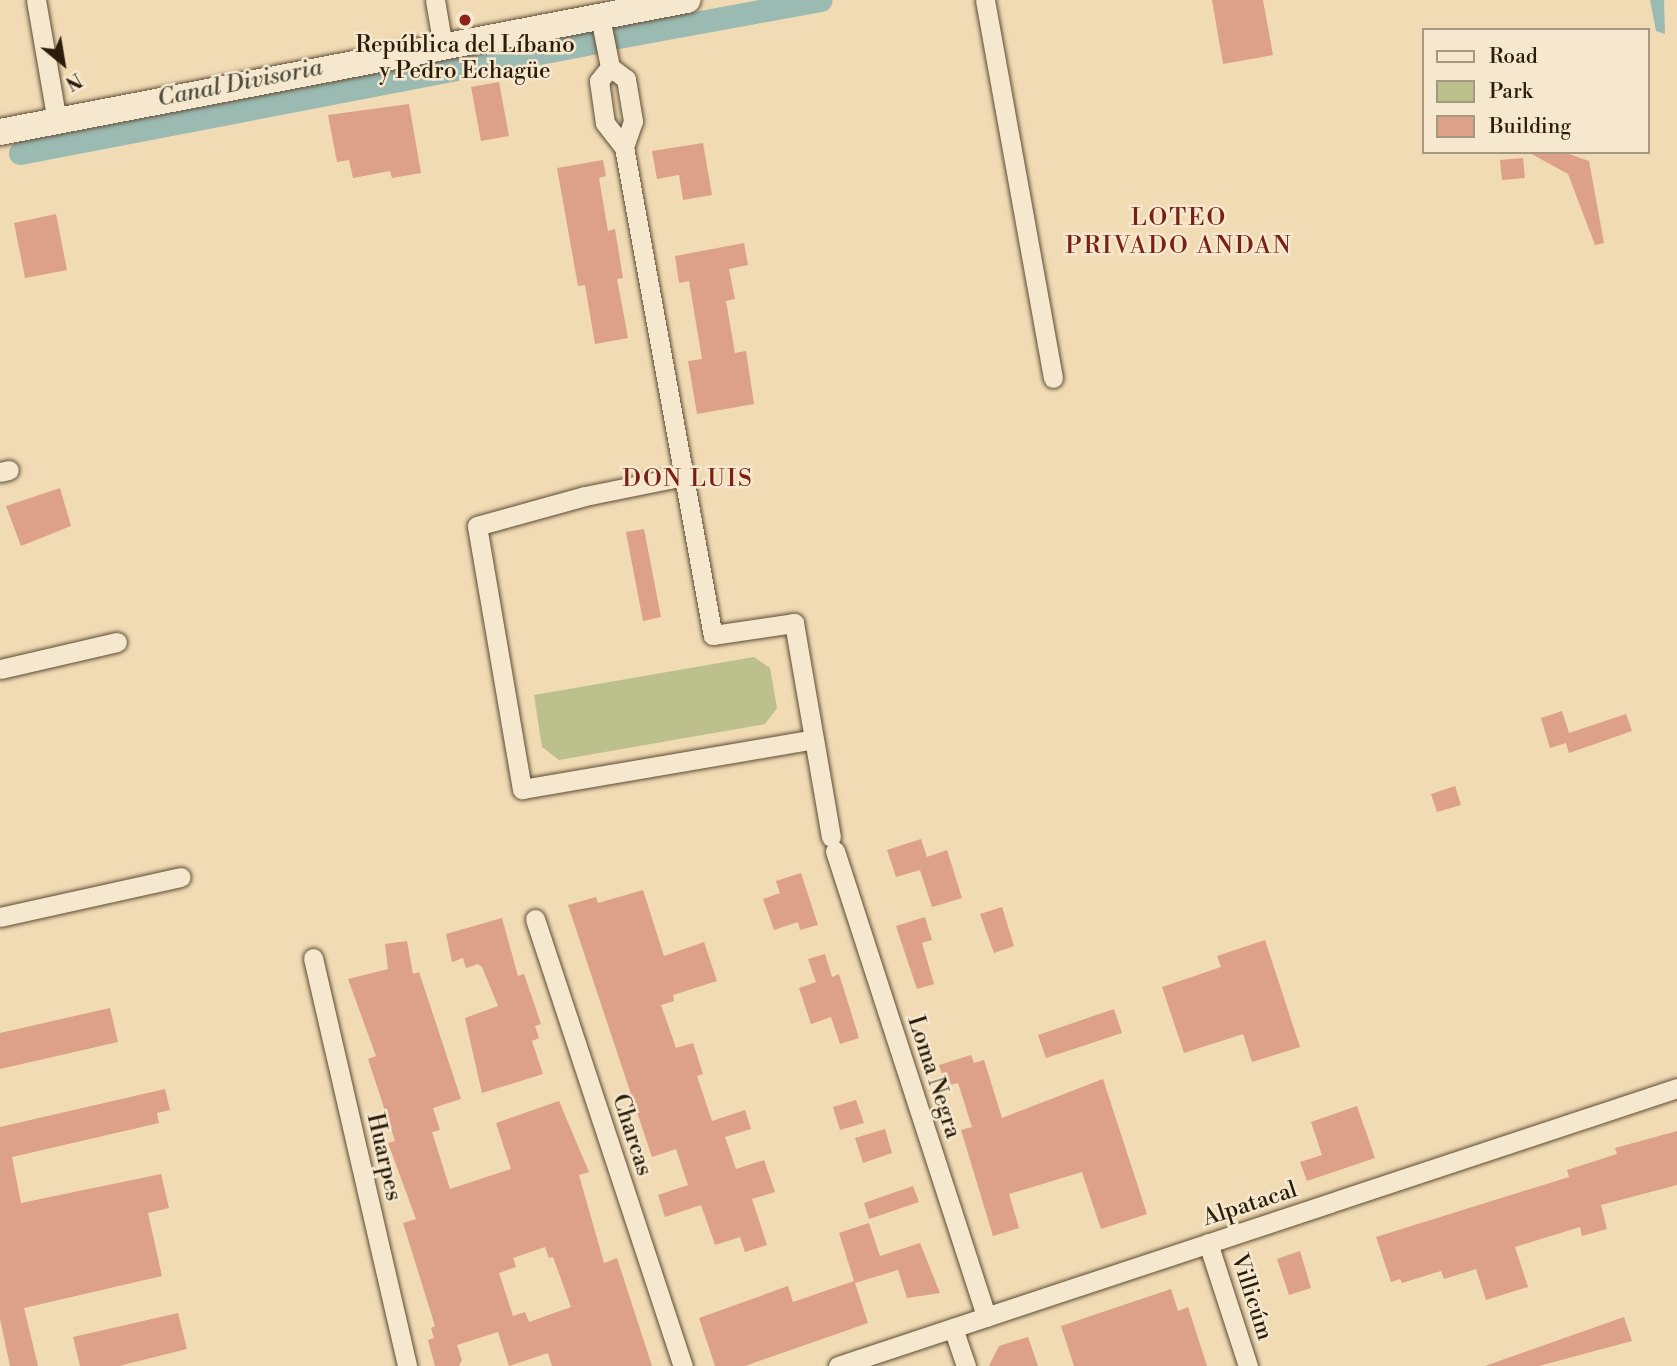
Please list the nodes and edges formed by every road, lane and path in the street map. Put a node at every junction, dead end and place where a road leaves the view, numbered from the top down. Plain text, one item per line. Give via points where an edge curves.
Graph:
1 (36, 0) edge
2 (435, 0) edge
3 (687, 0) edge
4 (985, 0) edge
5 (600, 16) junction
6 (443, 47) junction
7 (610, 66) junction
8 (57, 121) junction
9 (0, 132) edge
10 (624, 147) junction
11 (1053, 378) dead end
12 (684, 476) junction
13 (117, 642) dead end
14 (0, 669) edge
15 (814, 739) junction
16 (181, 877) dead end
17 (0, 917) edge
18 (535, 919) dead end
19 (313, 958) dead end
20 (1677, 1088) edge
21 (1208, 1243) junction
22 (986, 1317) junction
23 (953, 1328) junction
24 (407, 1366) edge
25 (682, 1366) edge
26 (838, 1366) edge
27 (966, 1366) edge
28 (1248, 1366) edge

1 - 8 street
2 - 6 street
3 - 5 main road
4 - 11 street
5 - 6 main road
5 - 7 street
6 - 8 main road
7 - 10 street via 627,85 633,121
7 - 10 street via 599,81 605,123
8 - 9 main road
10 - 12 street
12 - 15 street, Loma Negra via 713,635 794,623
12 - 15 street via 584,496 477,526 522,789
13 - 14 street
15 - 22 street, Loma Negra via 833,844
16 - 17 street
18 - 25 street, Charcas
19 - 24 street, Huarpes
20 - 21 street, Alpatacal
21 - 22 street, Alpatacal
21 - 28 street, Villicúm
22 - 23 street, Alpatacal
23 - 26 street, Alpatacal
23 - 27 street

